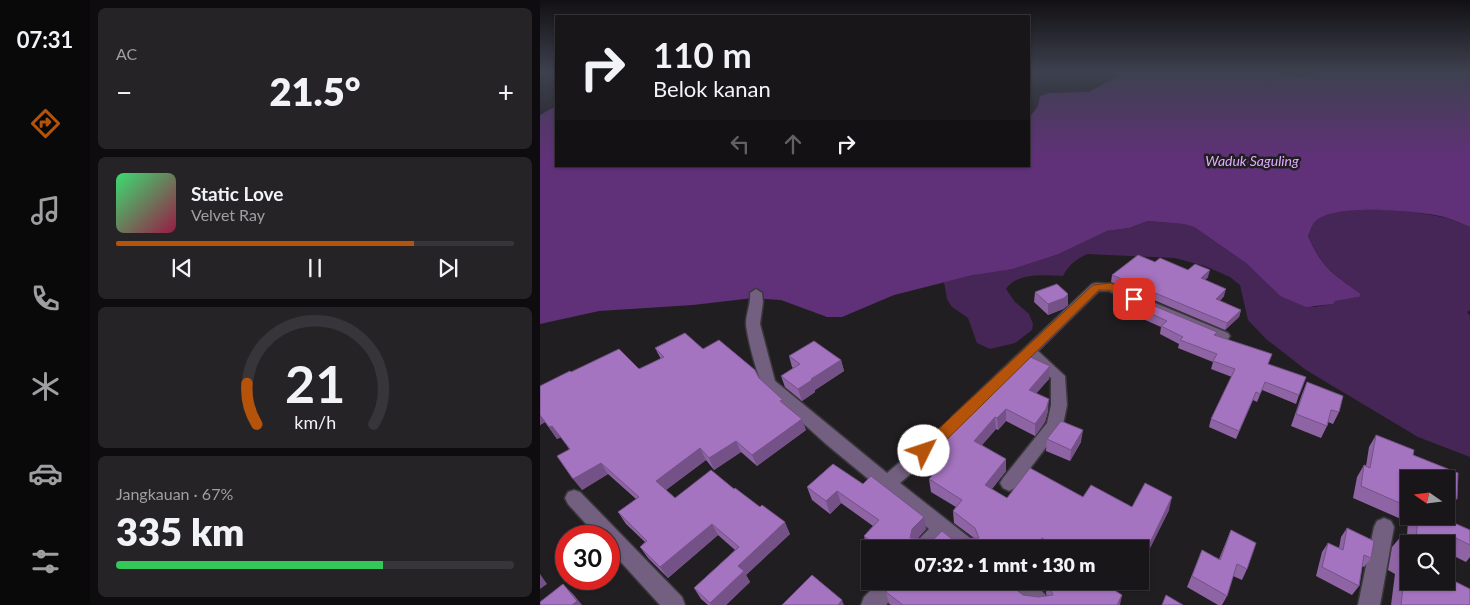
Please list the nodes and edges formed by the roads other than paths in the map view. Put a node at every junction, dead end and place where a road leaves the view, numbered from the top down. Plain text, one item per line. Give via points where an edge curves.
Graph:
1 (756, 293) dead end
2 (1223, 336) edge
3 (1030, 352) junction
4 (1009, 483) dead end
5 (887, 484) junction
6 (574, 498) dead end
7 (1384, 527) dead end
8 (942, 528) junction
9 (931, 540) edge
10 (957, 540) edge
11 (886, 590) edge
12 (1021, 590) edge
13 (674, 605) edge
14 (872, 605) edge
15 (1040, 605) edge
16 (1369, 605) edge

1 - 5 street via 753,324 769,384
2 - 3 street via 1111,286 1101,286 1062,318
3 - 4 street via 1058,376 1059,405 1055,424 1048,436
3 - 5 street
5 - 8 street
6 - 13 street
7 - 16 street
8 - 9 street
8 - 10 street
11 - 14 street
12 - 15 street

